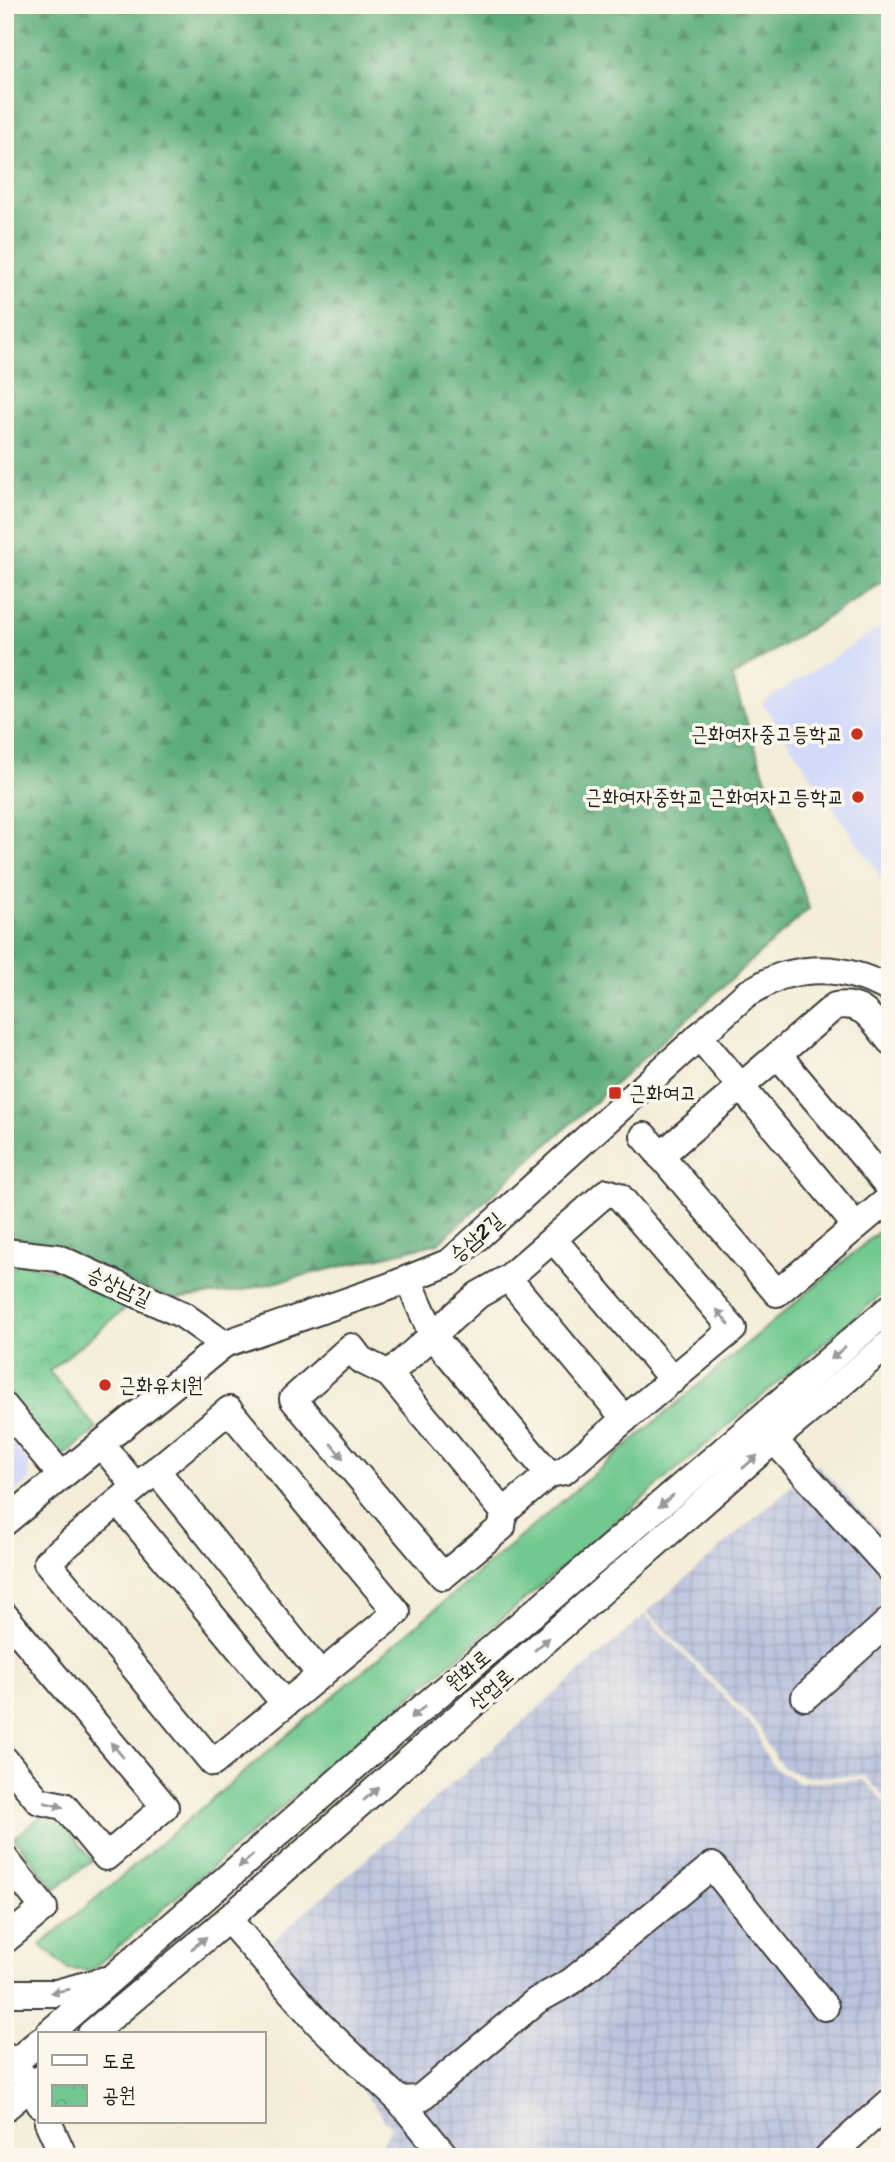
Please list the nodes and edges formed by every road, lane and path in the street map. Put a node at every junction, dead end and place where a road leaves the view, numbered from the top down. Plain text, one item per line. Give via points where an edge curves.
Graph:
1 (890, 989) edge
2 (699, 1036) junction
3 (890, 1041) edge
4 (778, 1055) junction
5 (741, 1087) junction
6 (890, 1188) edge
7 (890, 1198) edge
8 (856, 1226) junction
9 (553, 1240) junction
10 (5, 1252) edge
11 (508, 1278) junction
12 (408, 1279) junction
13 (890, 1308) edge
14 (433, 1336) junction
15 (890, 1343) edge
16 (224, 1344) junction
17 (389, 1374) junction
18 (673, 1380) junction
19 (5, 1407) edge
20 (625, 1419) junction
21 (774, 1440) junction
22 (101, 1444) junction
23 (549, 1474) junction
24 (61, 1475) junction
25 (136, 1486) junction
26 (504, 1512) junction
27 (5, 1522) edge
28 (890, 1569) edge
29 (5, 1616) edge
30 (890, 1620) edge
31 (321, 1675) junction
32 (805, 1697) dead end
33 (285, 1704) junction
34 (5, 1760) edge
35 (5, 1859) edge
36 (228, 1919) junction
37 (5, 1940) edge
38 (113, 1977) junction
39 (5, 1993) edge
40 (825, 2007) dead end
41 (50, 2032) edge
42 (93, 2032) edge
43 (38, 2042) edge
44 (8, 2064) edge
45 (38, 2090) edge
46 (399, 2100) junction
47 (890, 2102) edge
48 (5, 2108) edge
49 (49, 2124) edge
50 (64, 2157) edge
51 (446, 2157) edge
52 (828, 2157) edge

1 - 2 street, 승삼2길 via 863,976 825,969 783,975 746,994
2 - 5 street
2 - 12 street, 승삼2길 via 450,1262
3 - 4 street via 864,1009 848,1003 835,1006
4 - 5 street
4 - 6 street
5 - 8 street
5 - 8 street via 652,1146 777,1293
7 - 8 street
9 - 11 street
9 - 18 street
18 -> 9 street via 733,1329 619,1196 607,1192
10 - 16 street, 승상남길 via 58,1258 183,1315
11 - 14 street via 478,1295
11 - 20 street
12 - 14 street
12 - 16 street, 승삼2길
13 -> 38 street, 원화로
14 - 17 street
14 - 23 street
15 - 21 street, 산업로
16 - 22 street, 승삼2길
17 - 26 street
17 -> 26 street via 361,1360 351,1347 293,1399 443,1576 502,1527
18 - 20 street
19 - 24 street
20 - 23 street via 565,1471
21 - 28 street
36 -> 21 street, 산업로
22 - 24 street, 승삼2길
22 - 25 street
23 - 26 street
24 - 27 street, 승삼2길
25 - 31 street
25 - 31 street via 229,1410 397,1612
25 - 33 street
25 - 33 street via 47,1562 213,1763
34 -> 29 street via 39,1801 64,1806 106,1857 165,1807
30 - 32 street
31 - 33 street
35 - 37 street via 44,1908
42 -> 36 street, 산업로
36 - 46 street via 318,2022
38 -> 39 street via 57,1993
38 - 41 street, 원화로
40 - 46 street via 712,1866 572,1981 536,2001 419,2099
43 - 44 street
44 - 45 street
45 - 48 street
46 - 51 street
47 - 52 street
49 - 50 street

